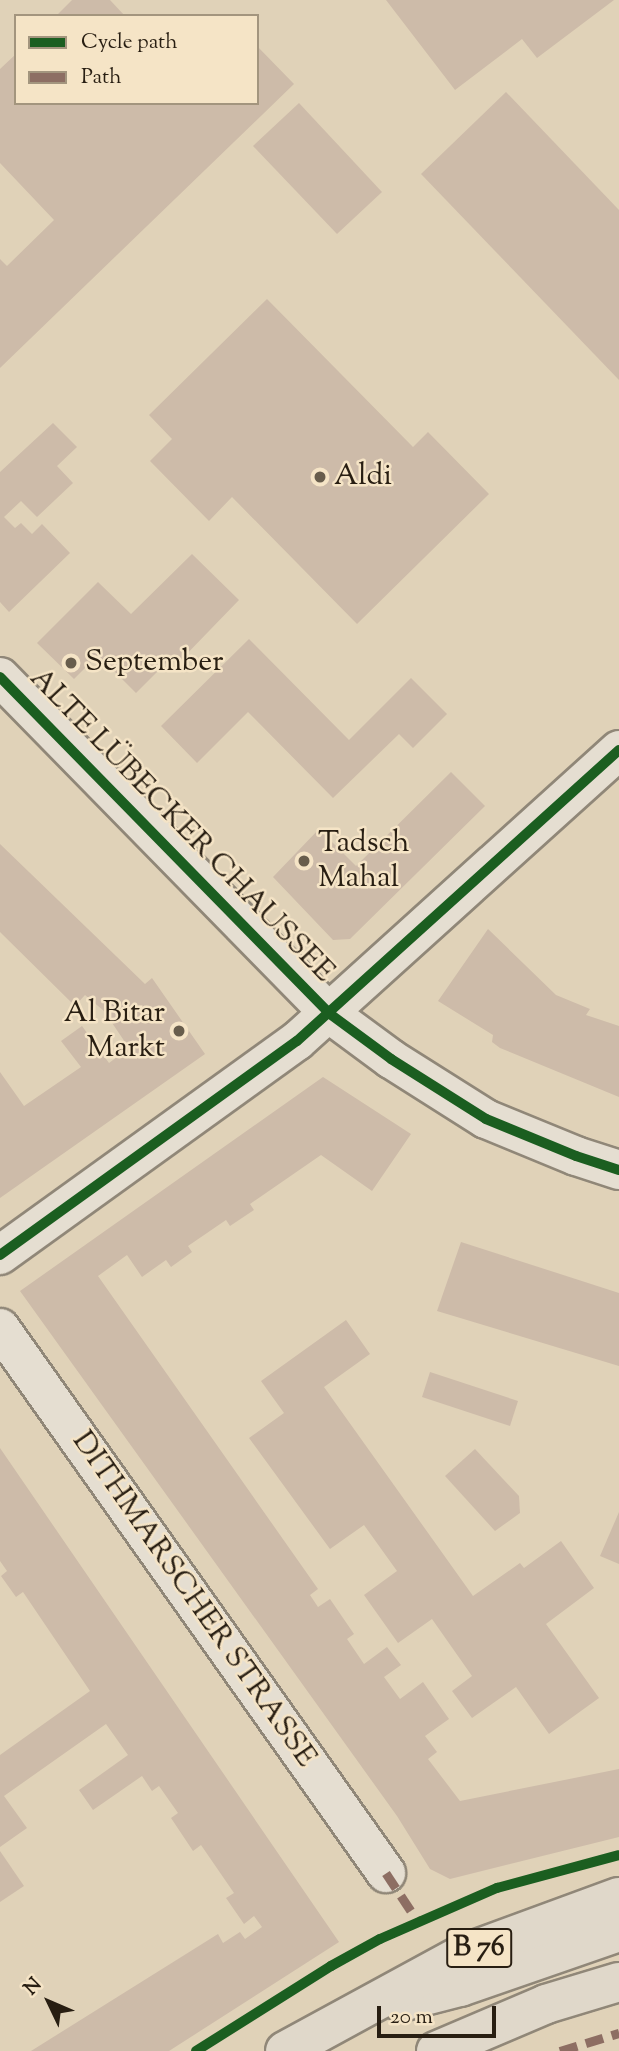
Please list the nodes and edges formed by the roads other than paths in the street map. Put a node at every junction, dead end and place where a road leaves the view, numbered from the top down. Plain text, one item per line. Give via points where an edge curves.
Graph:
1 (0, 677) edge
2 (619, 750) edge
3 (330, 1014) junction
4 (619, 1170) edge
5 (0, 1255) edge
6 (0, 1328) edge
7 (386, 1873) dead end
8 (619, 1897) edge
9 (619, 1932) edge
10 (619, 1983) edge
11 (346, 2015) junction
12 (285, 2051) edge
13 (436, 2051) edge

1 - 3 street, ALTE LÜBECKER CHAUSSEE
2 - 3 street
3 - 4 street, ALTE LÜBECKER CHAUSSEE via 486,1119
3 - 5 street
6 - 7 street, DITHMARSCHER STRASSE
8 - 11 highway, B 76 via 463,1954
9 - 11 highway via 460,1987
10 - 13 highway, B 76 via 546,2004
11 - 12 highway, B 76

